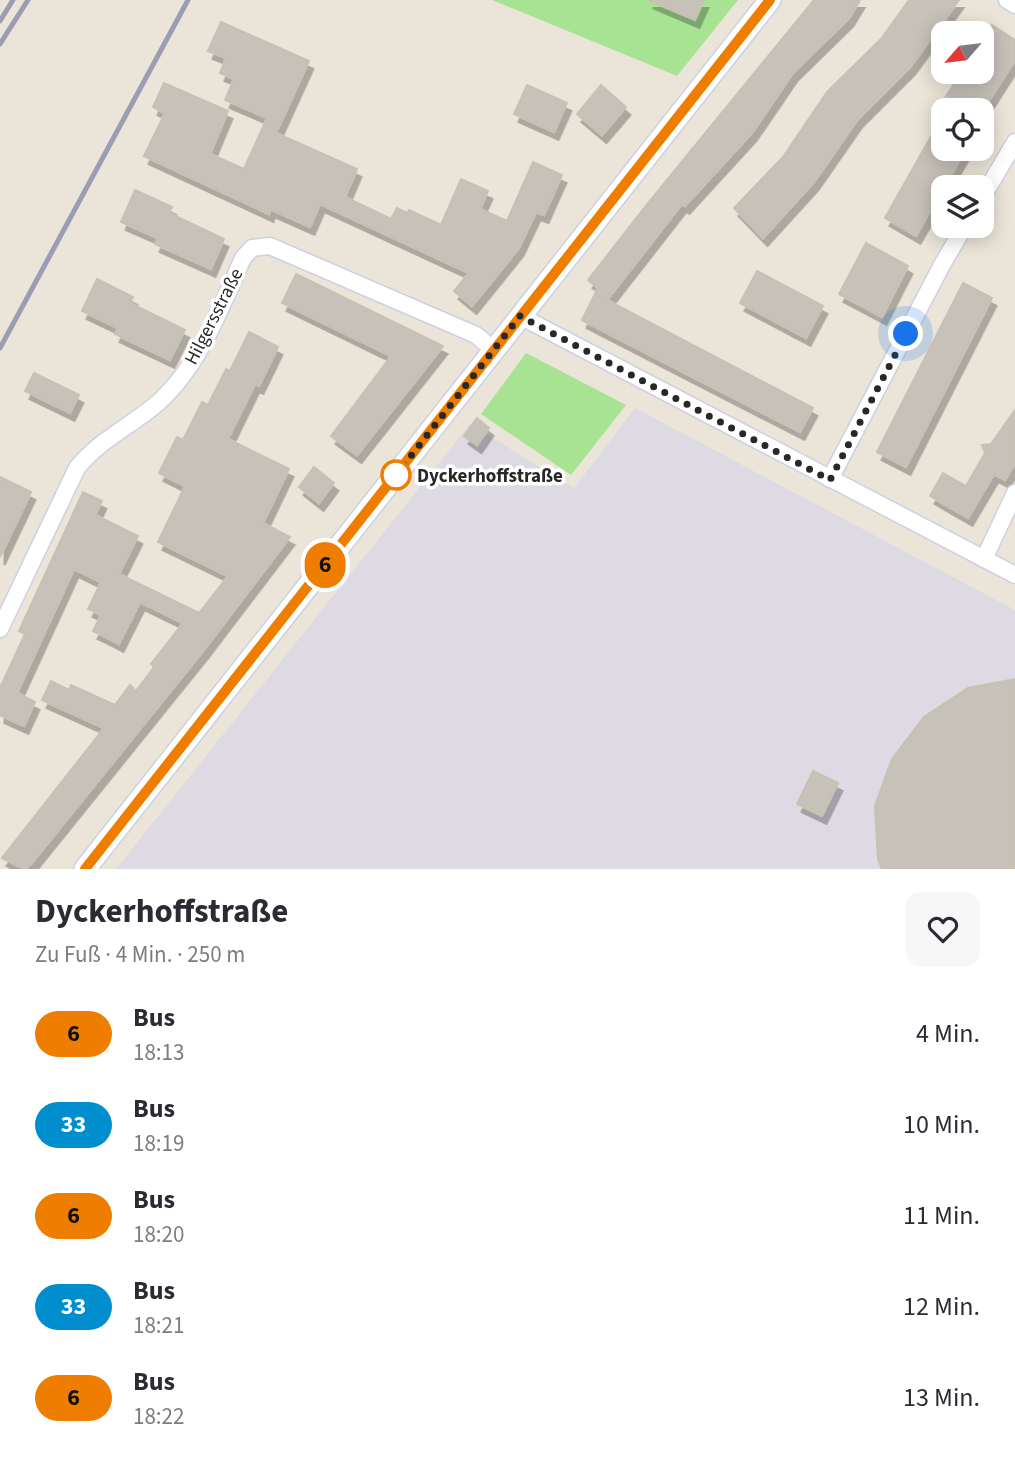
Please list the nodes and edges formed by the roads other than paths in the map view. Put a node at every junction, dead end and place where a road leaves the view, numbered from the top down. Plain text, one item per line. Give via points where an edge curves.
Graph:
1 (770, 0) edge
2 (1007, 0) edge
3 (1015, 5) edge
4 (1015, 142) edge
5 (994, 178) edge
6 (958, 238) edge
7 (520, 316) junction
8 (494, 350) junction
9 (830, 480) junction
10 (1015, 493) edge
11 (984, 559) junction
12 (1015, 575) edge
13 (0, 629) edge
14 (85, 869) edge

1 - 7 main road
2 - 3 street
4 - 5 street
6 - 9 street
7 - 8 main road
7 - 9 street
8 - 13 street, Hilgersstraße via 476,335 270,246 252,248 208,334 174,387 76,468
8 - 14 main road
9 - 11 street
10 - 11 street
11 - 12 street

